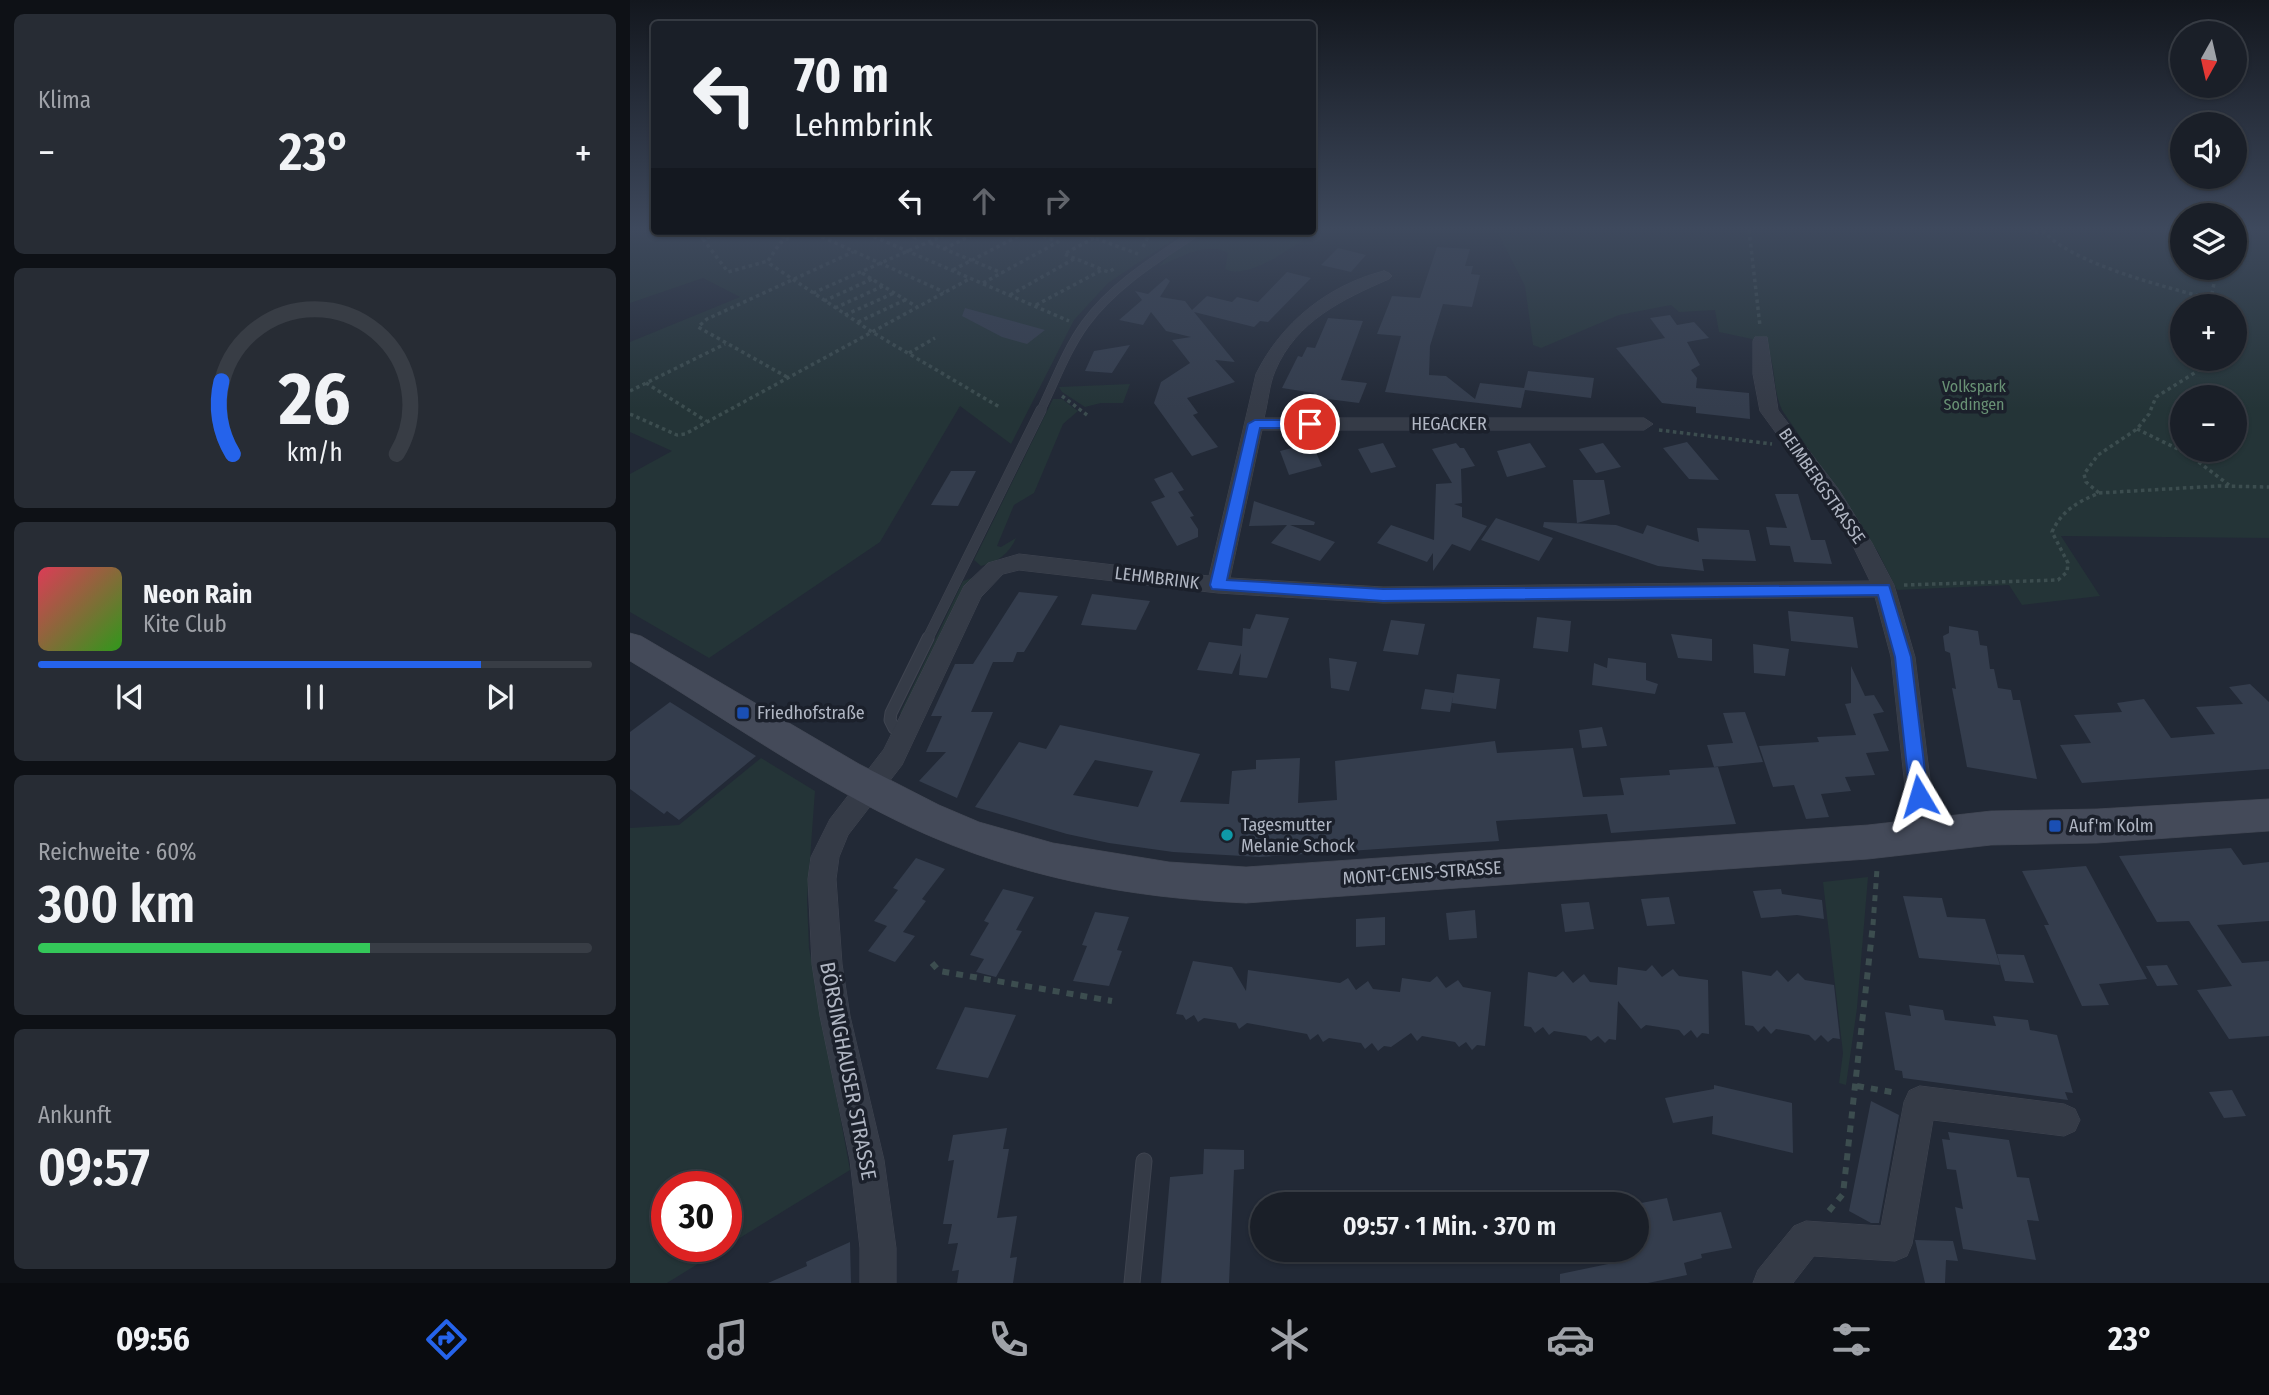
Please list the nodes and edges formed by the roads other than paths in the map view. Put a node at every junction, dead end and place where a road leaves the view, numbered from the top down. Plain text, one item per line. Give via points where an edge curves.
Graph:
1 (1114, 290) edge
2 (1351, 290) edge
3 (1761, 341) road end
4 (1255, 424) junction
5 (1644, 424) dead end
6 (1218, 585) junction
7 (1884, 589) junction
8 (630, 645) edge
9 (907, 729) junction
10 (870, 789) junction
11 (2269, 815) edge
12 (1930, 835) junction
13 (2064, 1120) dead end
14 (1144, 1161) dead end
15 (878, 1283) edge
16 (1132, 1283) edge
17 (1772, 1283) edge

1 - 9 lane via 1083,326 891,713 894,728
2 - 4 street via 1306,317 1272,356
3 - 7 street, BEIMBERGSTRASSE via 1769,411 1863,543
4 - 5 street, HEGACKER
4 - 6 street
6 - 7 street, LEHMBRINK via 1383,595
6 - 9 street, LEHMBRINK via 1019,562 996,568 978,583
7 - 12 street, BEIMBERGSTRASSE via 1903,657 1919,796
8 - 10 main road, MONT-CENIS-STRASSE
9 - 10 street
10 - 12 main road, MONT-CENIS-STRASSE via 940,823 1014,850 1103,871 1211,884
10 - 15 street, BÖRSINGHAUSER STRASSE via 829,844 822,879 827,964 867,1160
11 - 12 main road, MONT-CENIS-STRASSE
13 - 17 street via 1920,1102 1895,1244 1806,1238
14 - 16 lane

